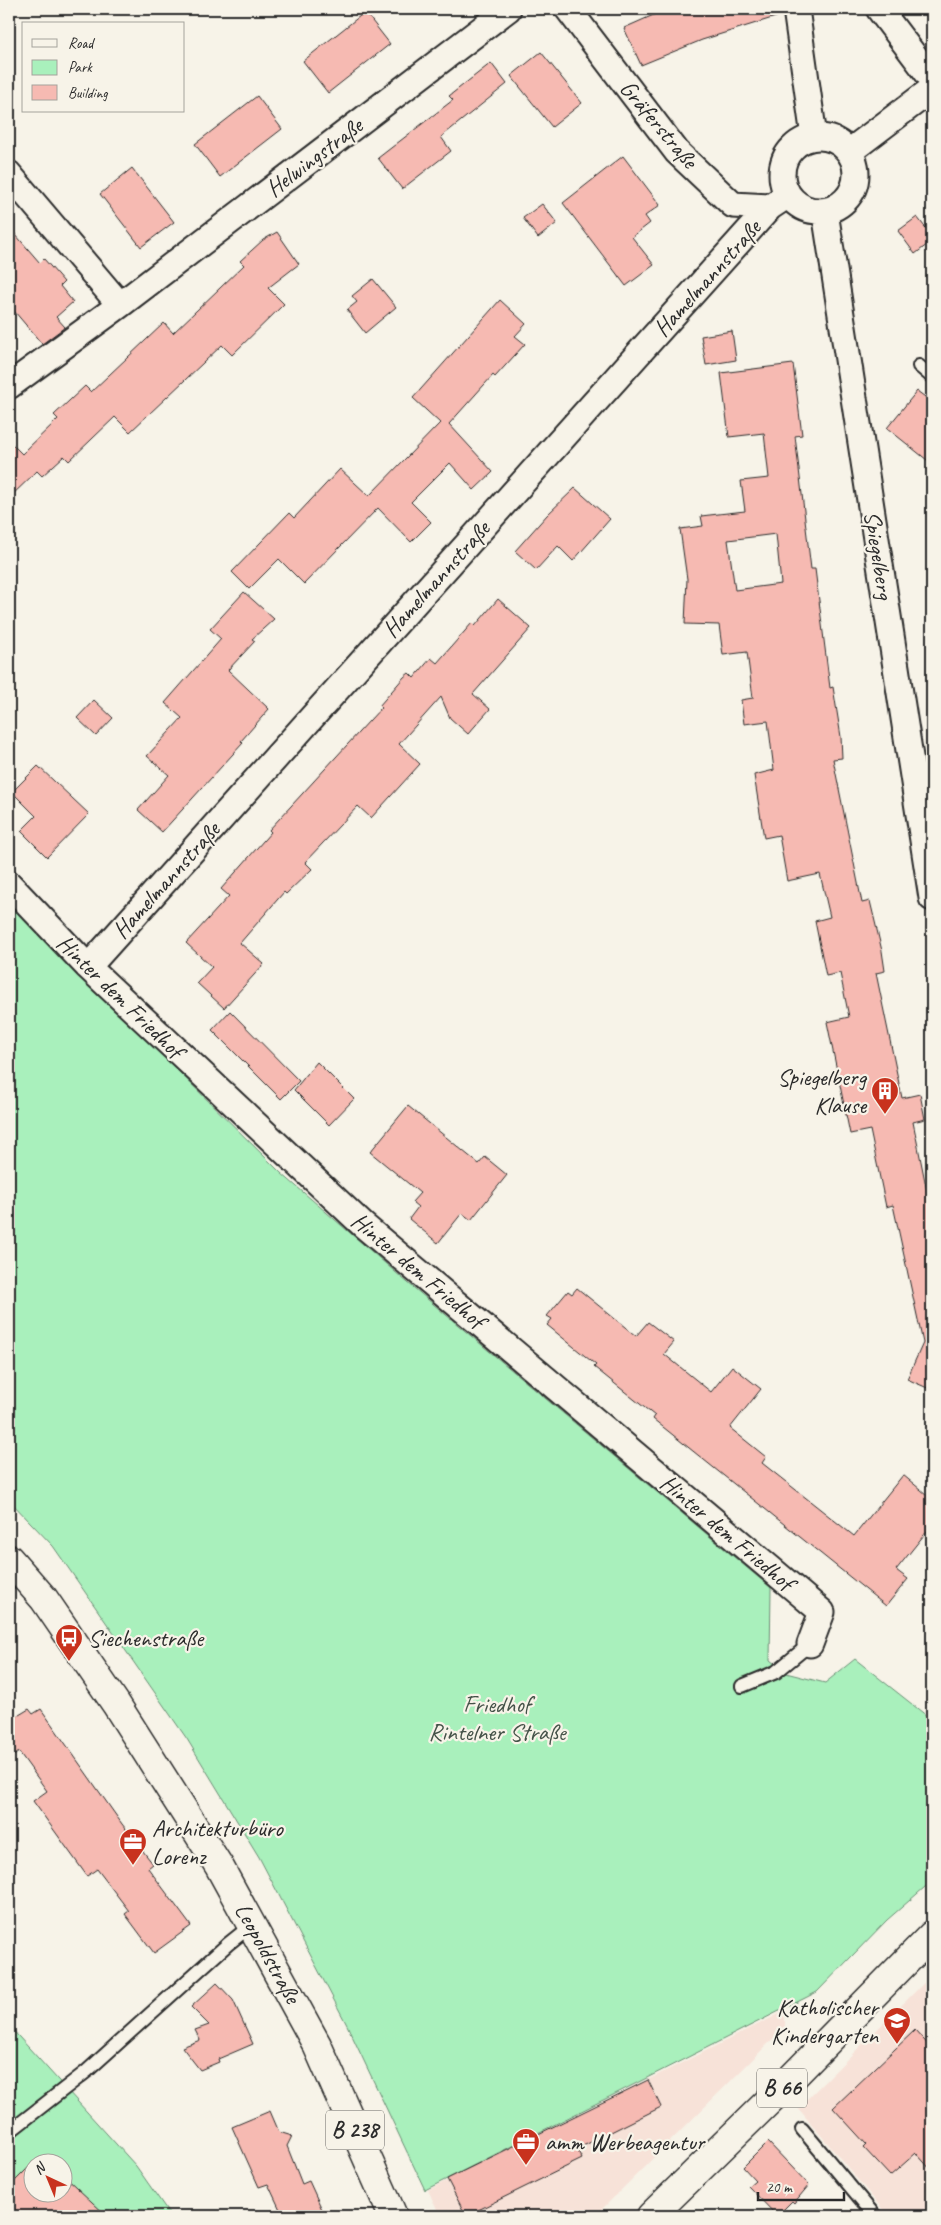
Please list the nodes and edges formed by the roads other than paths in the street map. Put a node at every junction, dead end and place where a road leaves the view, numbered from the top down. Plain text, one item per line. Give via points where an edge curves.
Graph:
1 (508, 9) edge
2 (568, 9) edge
3 (796, 9) edge
4 (879, 9) edge
5 (932, 78) edge
6 (932, 89) edge
7 (814, 137) junction
8 (849, 152) junction
9 (9, 174) edge
10 (779, 201) junction
11 (825, 212) junction
12 (120, 305) junction
13 (919, 366) dead end
14 (932, 377) edge
15 (9, 386) edge
16 (9, 884) edge
17 (932, 898) edge
18 (88, 967) junction
19 (9, 1559) edge
20 (810, 1644) joint
21 (742, 1686) dead end
22 (253, 1924) junction
23 (932, 1935) edge
24 (802, 2129) dead end
25 (9, 2132) edge
26 (393, 2216) edge
27 (651, 2216) edge
28 (875, 2216) edge

1 - 12 street, Helwingstraße
2 - 10 street, Gräferstraße via 677,152 733,205
3 - 7 street
4 - 5 street
6 - 8 street
7 - 8 street via 842,144
7 - 10 street via 797,145 785,159
8 - 11 street via 857,168 856,183 850,197
9 - 12 street
10 - 11 street
10 - 18 street, Hamelmannstraße
11 - 17 street, Spiegelberg
12 - 15 street, Helwingstraße
13 - 14 lane
16 - 18 street, Hinter dem Friedhof
18 - 20 street, Hinter dem Friedhof via 363,1225 822,1612
19 - 22 main road, Leopoldstraße / B 238 via 44,1599 116,1704 220,1866
20 - 21 lane via 776,1672
22 - 25 lane via 87,2071
22 - 26 main road, Leopoldstraße / B 238 via 317,2045
23 - 27 main road, B 66
24 - 28 lane

